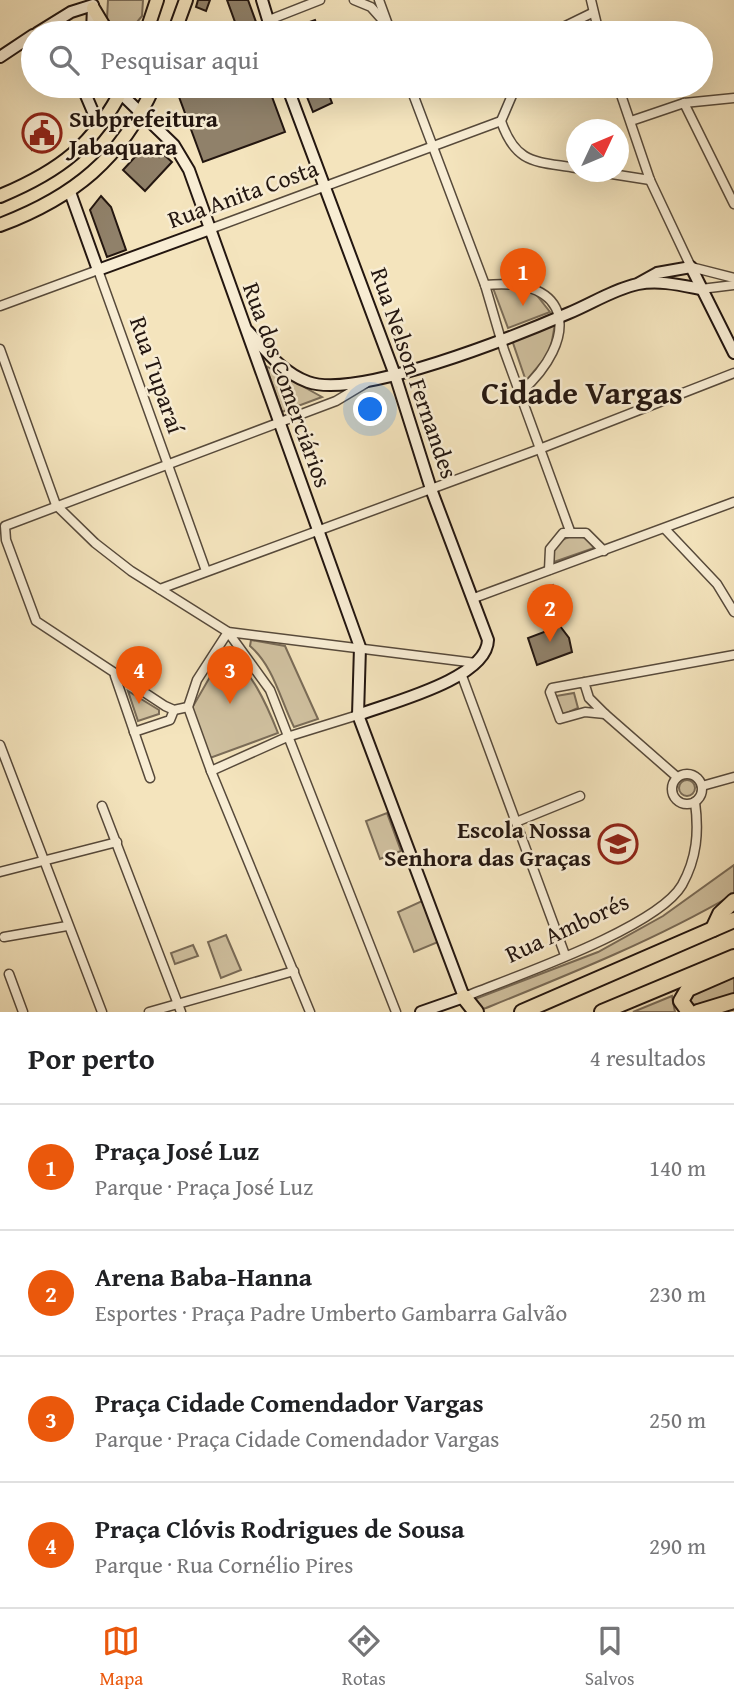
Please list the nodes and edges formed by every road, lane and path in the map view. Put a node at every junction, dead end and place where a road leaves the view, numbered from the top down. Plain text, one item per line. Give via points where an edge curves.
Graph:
1 (157, 0) edge
2 (186, 0) edge
3 (262, 0) edge
4 (320, 0) edge
5 (354, 0) edge
6 (379, 0) edge
7 (591, 0) edge
8 (93, 4) edge
9 (592, 13) junction
10 (269, 20) joint
11 (58, 21) edge
12 (102, 21) edge
13 (148, 21) edge
14 (178, 21) edge
15 (382, 21) edge
16 (386, 21) edge
17 (576, 21) edge
18 (595, 21) edge
19 (21, 44) edge
20 (0, 57) edge
21 (734, 97) edge
22 (88, 98) edge
23 (115, 98) edge
24 (128, 98) edge
25 (148, 98) edge
26 (291, 98) edge
27 (414, 98) edge
28 (511, 98) edge
29 (622, 98) edge
30 (90, 101) junction
31 (684, 103) junction
32 (109, 110) junction
33 (141, 112) junction
34 (501, 121) junction
35 (631, 121) junction
36 (99, 126) junction
37 (432, 147) junction
38 (566, 166) edge
39 (629, 177) edge
40 (650, 180) junction
41 (324, 186) junction
42 (70, 192) junction
43 (0, 195) edge
44 (733, 200) edge
45 (0, 225) edge
46 (210, 229) junction
47 (685, 268) junction
48 (98, 270) junction
49 (734, 278) edge
50 (637, 284) junction
51 (485, 285) junction
52 (734, 285) edge
53 (684, 286) junction
54 (701, 289) junction
55 (0, 306) edge
56 (559, 316) junction
57 (244, 327) junction
58 (500, 339) junction
59 (0, 349) edge
60 (734, 353) edge
61 (734, 373) edge
62 (395, 375) junction
63 (366, 383) junction
64 (521, 392) junction
65 (279, 423) junction
66 (542, 448) junction
67 (166, 466) junction
68 (431, 489) junction
69 (734, 502) edge
70 (56, 505) junction
71 (665, 529) junction
72 (570, 531) junction
73 (317, 532) junction
74 (3, 541) edge
75 (604, 551) junction
76 (549, 570) junction
77 (206, 571) junction
78 (160, 589) junction
79 (474, 598) junction
80 (734, 612) edge
81 (229, 632) junction
82 (360, 647) junction
83 (734, 655) edge
84 (469, 670) junction
85 (115, 676) junction
86 (584, 682) junction
87 (188, 708) junction
88 (174, 710) junction
89 (605, 714) junction
90 (358, 715) junction
91 (134, 732) junction
92 (287, 737) junction
93 (0, 745) edge
94 (211, 771) junction
95 (677, 777) junction
96 (734, 777) edge
97 (150, 778) dead end
98 (702, 786) junction
99 (580, 796) dead end
100 (695, 802) junction
101 (102, 806) dead end
102 (516, 822) junction
103 (117, 842) junction
104 (43, 861) junction
105 (0, 872) edge
106 (734, 901) edge
107 (734, 920) edge
108 (67, 926) junction
109 (713, 929) junction
110 (4, 937) dead end
111 (565, 956) junction
112 (734, 957) edge
113 (734, 970) edge
114 (294, 971) junction
115 (9, 974) dead end
116 (464, 997) junction
117 (734, 1001) edge
118 (180, 1008) edge
119 (734, 1010) edge
120 (23, 1012) edge
121 (102, 1012) edge
122 (149, 1012) edge
123 (310, 1012) edge
124 (396, 1012) edge
125 (421, 1012) edge
126 (476, 1012) edge
127 (522, 1012) edge
128 (602, 1012) edge
129 (689, 1012) edge
130 (698, 1012) edge
131 (727, 1012) edge

1 - 13 main road
2 - 14 main road
3 - 10 street
4 - 10 street
5 - 15 street via 371,7
6 - 16 street
7 - 9 street
8 - 11 street
8 - 12 main road
9 - 17 street
9 - 18 street
19 - 20 street
21 - 31 street
22 - 30 street
23 - 32 main road
24 - 33 street, Rua dos Comerciários
25 - 33 main road
26 - 41 street, Rua Nelson Fernandes
27 - 37 street
28 - 34 street
29 - 35 street
30 - 32 street
30 - 36 street
31 - 35 street
31 - 44 street
32 - 36 main road
33 - 42 main road via 108,159
33 - 46 street, Rua dos Comerciários via 174,145 189,170
34 - 37 street, Rua Anita Costa
34 - 38 street via 515,151
35 - 40 street
36 - 43 main road via 63,165
37 - 41 street, Rua Anita Costa
37 - 51 street
39 - 40 street
40 - 47 street
41 - 46 street, Rua Anita Costa
41 - 62 street, Rua Nelson Fernandes
42 - 45 main road
42 - 48 street, Rua Tuparaí
46 - 48 street, Rua Anita Costa
46 - 57 street, Rua dos Comerciários
47 - 49 street
47 - 50 street via 657,273
47 - 53 street via 675,279
47 - 54 street
48 - 55 street, Rua Anita Costa
48 - 67 street, Rua Tuparaí
50 - 53 street
50 - 56 street
51 - 56 street via 524,285 539,292
51 - 58 street
52 - 54 street
53 - 54 street
54 - 60 street
56 - 58 street
56 - 64 street via 562,327 556,347 543,370
57 - 63 street via 271,358 297,378 327,386
57 - 65 street, Rua dos Comerciários
58 - 62 street
58 - 64 street
59 - 70 street
61 - 66 street
62 - 63 street
62 - 68 street, Rua Nelson Fernandes
63 - 65 street via 352,394
64 - 66 street
65 - 67 street
65 - 73 street, Rua dos Comerciários
66 - 68 street
66 - 72 street
67 - 70 street
67 - 77 street, Rua Tuparaí
68 - 73 street
68 - 79 street, Rua Nelson Fernandes
69 - 71 street
70 - 74 street via 5,526
70 - 78 street via 95,543
71 - 75 street
71 - 80 street via 711,576
72 - 75 street via 591,536
72 - 76 street via 553,542
73 - 77 street
73 - 82 street, Rua dos Comerciários
74 - 85 street via 36,621
75 - 76 street
76 - 79 street
77 - 78 street
78 - 81 street
79 - 84 street, Rua Nelson Fernandes via 488,645
81 - 82 street
81 - 87 street via 197,680
81 - 92 street via 270,690
82 - 84 street
82 - 90 street, Rua dos Comerciários
83 - 86 street
84 - 90 street
84 - 102 street
85 - 88 street
85 - 91 street
86 - 89 street via 589,698
86 - 89 street via 550,690 558,718 585,712
87 - 88 street
87 - 94 street
88 - 91 street via 170,720
89 - 95 street
90 - 92 street
90 - 116 street
91 - 97 street
92 - 94 street
92 - 124 street
93 - 104 street
94 - 114 street
95 - 98 street via 692,774
95 - 100 street via 672,787 675,797 684,803
96 - 98 street
98 - 100 street
99 - 102 street
100 - 111 street, Rua Amborés via 696,849 674,895 628,926
101 - 103 street
102 - 111 street
103 - 104 street
103 - 118 street
104 - 105 street
104 - 108 street
106 - 109 highway
107 - 109 highway
108 - 110 street
108 - 121 street
109 - 127 highway
111 - 116 street, Rua Amborés
112 - 128 highway
113 - 129 highway via 688,989 681,1001
114 - 118 street
114 - 123 street
115 - 120 street
116 - 125 street, Rua Amborés
116 - 126 highway
117 - 130 highway
118 - 122 street
119 - 131 highway

